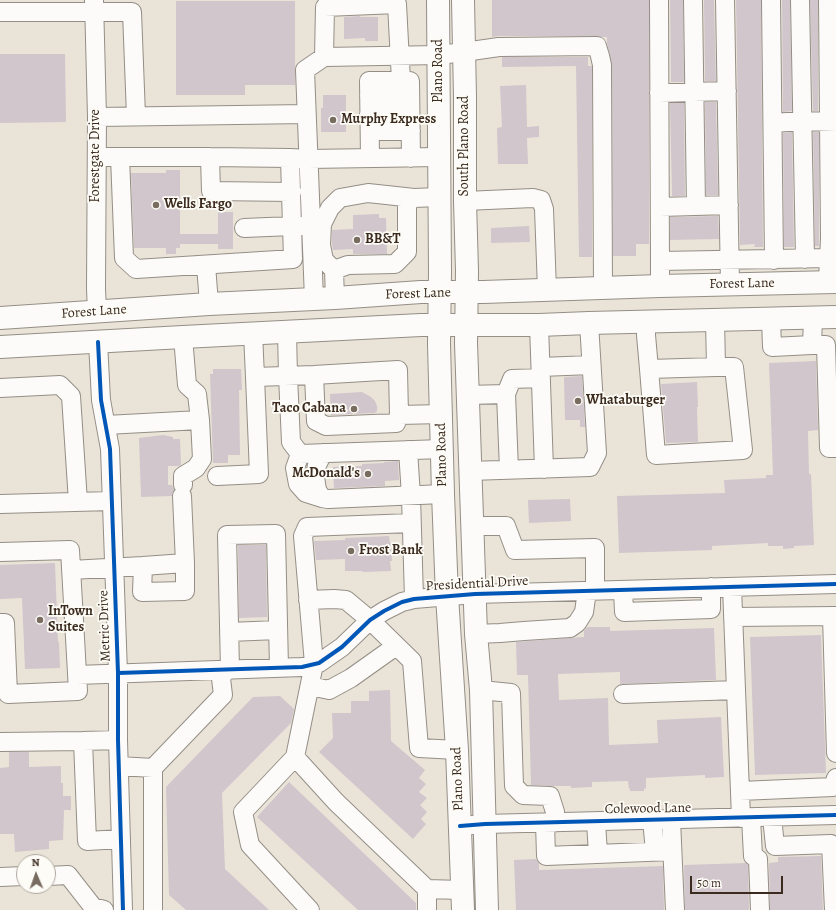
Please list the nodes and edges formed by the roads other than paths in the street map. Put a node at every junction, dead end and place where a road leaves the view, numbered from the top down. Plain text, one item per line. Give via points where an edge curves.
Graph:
1 (438, 0) edge
2 (463, 0) edge
3 (659, 0) edge
4 (693, 0) edge
5 (725, 0) edge
6 (771, 0) edge
7 (800, 0) edge
8 (828, 0) edge
9 (93, 6) edge
10 (0, 12) edge
11 (464, 52) junction
12 (400, 55) junction
13 (438, 55) junction
14 (324, 57) junction
15 (401, 81) junction
16 (727, 91) junction
17 (694, 92) junction
18 (659, 93) junction
19 (369, 96) junction
20 (410, 96) junction
21 (306, 114) junction
22 (136, 116) junction
23 (97, 117) junction
24 (802, 121) junction
25 (832, 122) edge
26 (370, 123) junction
27 (410, 123) junction
28 (773, 123) junction
29 (97, 157) junction
30 (120, 157) junction
31 (210, 157) junction
32 (439, 157) junction
33 (299, 158) junction
34 (370, 158) junction
35 (411, 158) junction
36 (292, 192) junction
37 (439, 197) junction
38 (414, 198) junction
39 (465, 201) junction
40 (729, 205) junction
41 (696, 206) junction
42 (660, 207) junction
43 (292, 226) junction
44 (310, 226) junction
45 (244, 228) dead end
46 (829, 258) junction
47 (805, 259) junction
48 (730, 260) junction
49 (774, 260) junction
50 (660, 261) junction
51 (206, 265) junction
52 (334, 270) junction
53 (832, 282) edge
54 (730, 285) junction
55 (660, 286) junction
56 (603, 288) junction
57 (547, 290) junction
58 (440, 292) junction
59 (467, 293) junction
60 (335, 298) junction
61 (314, 299) junction
62 (209, 304) junction
63 (97, 311) junction
64 (836, 317) edge
65 (0, 318) edge
66 (812, 318) junction
67 (771, 319) junction
68 (715, 320) junction
69 (646, 322) junction
70 (589, 323) junction
71 (539, 325) junction
72 (439, 326) junction
73 (466, 326) junction
74 (288, 332) junction
75 (252, 333) junction
76 (183, 337) junction
77 (98, 342) junction
78 (812, 345) junction
79 (0, 347) edge
80 (591, 365) junction
81 (716, 367) junction
82 (649, 369) junction
83 (541, 372) junction
84 (314, 375) junction
85 (288, 376) junction
86 (255, 377) junction
87 (0, 388) edge
88 (506, 394) junction
89 (467, 395) junction
90 (442, 414) junction
91 (399, 415) junction
92 (200, 420) junction
93 (106, 425) junction
94 (836, 448) edge
95 (442, 449) junction
96 (408, 450) junction
97 (323, 453) junction
98 (300, 454) junction
99 (544, 469) junction
100 (509, 470) junction
101 (470, 471) junction
102 (217, 476) dead end
103 (443, 494) junction
104 (411, 496) junction
105 (322, 498) junction
106 (112, 500) junction
107 (78, 502) junction
108 (0, 504) edge
109 (411, 523) junction
110 (472, 526) junction
111 (0, 552) edge
112 (185, 563) junction
113 (143, 566) junction
114 (114, 567) junction
115 (71, 570) junction
116 (836, 584) edge
117 (732, 587) junction
118 (591, 591) junction
119 (474, 594) junction
120 (447, 596) junction
121 (414, 599) junction
122 (308, 600) junction
123 (834, 616) edge
124 (733, 617) junction
125 (370, 620) junction
126 (0, 623) edge
127 (278, 630) junction
128 (229, 632) junction
129 (476, 634) junction
130 (396, 646) junction
131 (314, 664) junction
132 (279, 668) junction
133 (225, 670) junction
134 (118, 673) junction
135 (77, 675) junction
136 (310, 686) junction
137 (481, 690) junction
138 (736, 690) junction
139 (623, 694) dead end
140 (118, 740) junction
141 (83, 741) junction
142 (0, 742) edge
143 (457, 750) junction
144 (836, 753) edge
145 (295, 757) junction
146 (119, 766) junction
147 (153, 768) junction
148 (836, 778) edge
149 (740, 791) junction
150 (832, 815) edge
151 (772, 817) junction
152 (746, 818) junction
153 (652, 820) junction
154 (671, 820) junction
155 (596, 822) junction
156 (549, 823) junction
157 (485, 824) junction
158 (460, 826) junction
159 (121, 839) junction
160 (831, 844) junction
161 (663, 851) junction
162 (598, 854) junction
163 (16, 876) edge
164 (56, 876) edge
165 (0, 877) edge
166 (427, 888) junction
167 (462, 900) edge
168 (835, 902) edge
169 (104, 910) edge
170 (123, 910) edge
171 (153, 910) edge
172 (310, 910) edge
173 (427, 910) edge
174 (487, 910) edge
175 (675, 910) edge
176 (760, 910) edge

1 - 13 main road, Plano Road
2 - 11 main road, South Plano Road
3 - 18 street
4 - 17 street
5 - 16 street
6 - 28 street
7 - 24 street
8 - 25 street
9 - 10 street
9 - 22 street via 132,12
9 - 23 street, Forestgate Drive
11 - 13 street
11 - 39 main road, South Plano Road
11 - 56 street via 499,47 596,46 602,65
12 - 13 street
12 - 14 street
12 - 14 street via 397,4 325,7
12 - 15 street
13 - 32 main road, Plano Road
14 - 21 street via 305,70
15 - 19 street via 369,81
15 - 20 street via 410,81
16 - 17 street
16 - 40 street
17 - 18 street
17 - 41 street
18 - 42 street
19 - 20 street
19 - 26 street
20 - 27 street
21 - 22 street
21 - 33 street
22 - 23 street
23 - 29 street, Forestgate Drive
24 - 25 street
24 - 28 street
24 - 47 street
25 - 46 street
26 - 27 street
26 - 34 street
27 - 35 street
28 - 49 street
29 - 30 street
29 - 63 street, Forestgate Drive
30 - 31 street
30 - 51 street via 124,258 136,269
31 - 33 street
31 - 36 street via 211,192
32 - 35 street
32 - 37 main road, Plano Road
33 - 34 street
33 - 36 street
33 - 44 street
34 - 35 street
36 - 43 street
37 - 38 street
37 - 58 main road, Plano Road
38 - 52 street via 407,203 407,252 395,264 348,265
38 - 52 street via 368,193 340,198 330,208 322,224 321,245 324,260
39 - 57 street via 533,198 541,200 544,209
39 - 59 main road, South Plano Road
40 - 41 street
40 - 48 street
41 - 42 street
42 - 50 street
43 - 44 street
43 - 45 street
43 - 51 street via 293,259
44 - 61 street
46 - 47 street
46 - 53 street
47 - 49 street
48 - 49 street
48 - 50 street
48 - 54 street
50 - 55 street
51 - 62 street
52 - 60 street
53 - 54 main road, Forest Lane
54 - 55 main road, Forest Lane
55 - 56 main road, Forest Lane
56 - 57 main road, Forest Lane
57 - 59 main road, Forest Lane
58 - 59 main road, Forest Lane
58 - 60 main road, Forest Lane
58 - 72 main road, Plano Road
59 - 73 main road, Plano Road
60 - 61 main road, Forest Lane
61 - 62 main road, Forest Lane
62 - 63 main road, Forest Lane
63 - 65 main road, Forest Lane
63 - 77 main road
64 - 66 main road, Forest Lane
66 - 67 main road, Forest Lane
66 - 78 street
67 - 68 main road, Forest Lane
67 - 78 street via 772,347
68 - 69 main road, Forest Lane
68 - 81 street
69 - 70 main road, Forest Lane
69 - 82 street
70 - 71 main road, Forest Lane
70 - 80 street
71 - 73 main road, Forest Lane
71 - 83 street
72 - 73 main road, Forest Lane
72 - 74 main road, Forest Lane
72 - 90 main road, Plano Road
73 - 89 main road, Plano Road
74 - 75 main road, Forest Lane
74 - 85 street
75 - 76 main road, Forest Lane
75 - 86 street
76 - 77 main road, Forest Lane
76 - 92 street via 187,385 197,394
77 - 79 main road, Forest Lane
77 - 93 street, Metric Drive via 100,391
78 - 94 street via 826,345 829,448
80 - 83 street
80 - 99 street via 597,453 590,467
81 - 82 street
81 - 82 street via 734,367 743,450 656,455
83 - 88 street via 512,379
83 - 99 street
84 - 85 street
84 - 91 street via 398,370
84 - 91 street via 316,421 326,426 396,423
85 - 86 street
85 - 98 street via 292,442
86 - 102 street via 259,474
87 - 107 street via 60,386 71,396
88 - 89 street
88 - 100 street
89 - 101 main road, Plano Road
90 - 91 street
90 - 95 main road, Plano Road
92 - 93 street
92 - 112 street via 202,459 196,468 183,476
93 - 106 street, Metric Drive via 110,449
95 - 96 street
95 - 103 main road, Plano Road
96 - 97 street
96 - 104 street
97 - 98 street
97 - 105 street via 314,477
98 - 105 street via 295,468 298,484 306,493
99 - 100 street
100 - 101 street
101 - 110 main road, Plano Road
103 - 104 street
103 - 120 main road, Plano Road
104 - 105 street
104 - 109 street
106 - 107 street
106 - 114 street, Metric Drive
107 - 108 street
109 - 121 street
109 - 122 street via 307,527 303,536
110 - 118 street via 506,526 515,550 594,548
110 - 119 main road, Plano Road
111 - 115 street via 70,550
112 - 113 street
112 - 113 street via 185,591 142,592
113 - 114 street
114 - 115 street
114 - 134 street, Metric Drive
115 - 135 street
116 - 117 street, Presidential Drive
117 - 118 street, Presidential Drive
117 - 124 street
118 - 119 street, Presidential Drive
118 - 129 street via 584,612 570,628
119 - 120 street, Presidential Drive
119 - 129 main road, Plano Road
120 - 121 street, Presidential Drive
120 - 143 main road, Plano Road
121 - 125 street, Presidential Drive via 402,602
122 - 125 street via 346,600
122 - 131 street
123 - 124 street
123 - 144 street
124 - 138 street
125 - 130 street
125 - 131 street, Presidential Drive via 342,647
126 - 135 street via 5,623 8,694 78,691
127 - 128 street
127 - 128 street via 276,534 227,535
127 - 132 street
128 - 133 street
129 - 137 main road, Plano Road
130 - 136 street via 351,678 329,690
130 - 143 street via 412,661 419,748
131 - 132 street, Presidential Drive
131 - 136 street
132 - 133 street, Presidential Drive
133 - 134 street, Presidential Drive
133 - 147 street via 222,695
134 - 135 street, Presidential Drive
134 - 140 street, Metric Drive
136 - 145 street
137 - 156 street via 510,693 514,786 523,795 550,796 554,812
137 - 157 main road, Plano Road
138 - 139 street
138 - 149 street
140 - 141 street
140 - 146 street, Metric Drive
141 - 142 street
141 - 159 street via 88,841
143 - 158 main road, Plano Road
145 - 166 street via 336,802
145 - 172 street via 243,812 250,845
146 - 147 street
146 - 159 street, Metric Drive
147 - 171 street
148 - 149 street via 833,787
149 - 152 street
150 - 151 street, Colewood Lane
150 - 160 street
151 - 152 street, Colewood Lane
151 - 160 street via 775,846
152 - 154 street, Colewood Lane
152 - 176 street via 753,856 758,859
153 - 154 street, Colewood Lane
153 - 155 street, Colewood Lane
153 - 161 street
154 - 161 street
155 - 156 street, Colewood Lane
155 - 162 street
156 - 157 street, Colewood Lane
156 - 162 street via 546,856
157 - 158 street, Colewood Lane
157 - 174 main road, Plano Road
158 - 167 main road, Plano Road
159 - 170 street, Metric Drive
160 - 168 street
161 - 162 street
161 - 175 street
163 - 165 street
164 - 169 street via 68,875 93,907
166 - 167 street
166 - 173 street

